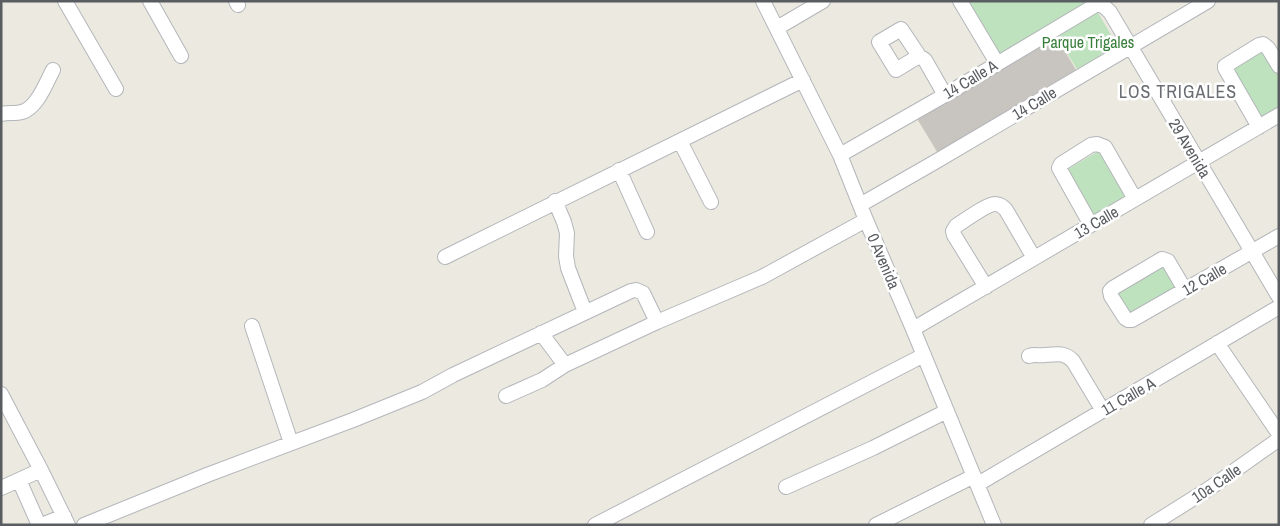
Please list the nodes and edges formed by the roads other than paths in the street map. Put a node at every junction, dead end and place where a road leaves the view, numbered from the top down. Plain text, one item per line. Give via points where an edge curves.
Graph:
1 (65, 1) edge
2 (150, 1) edge
3 (763, 1) edge
4 (823, 1) edge
5 (960, 1) edge
6 (1099, 2) edge
7 (1200, 3) edge
8 (777, 28) junction
9 (1130, 46) junction
10 (182, 56) dead end
11 (919, 56) junction
12 (997, 63) junction
13 (1279, 66) edge
14 (53, 70) dead end
15 (803, 80) junction
16 (116, 89) dead end
17 (945, 95) junction
18 (1, 114) edge
19 (1279, 115) edge
20 (1259, 127) junction
21 (680, 140) junction
22 (840, 155) junction
23 (1198, 162) junction
24 (619, 170) junction
25 (1135, 199) junction
26 (555, 201) junction
27 (711, 202) dead end
28 (860, 205) junction
29 (866, 220) junction
30 (1091, 225) junction
31 (646, 232) dead end
32 (1279, 236) edge
33 (1252, 252) junction
34 (444, 257) dead end
35 (1034, 258) junction
36 (986, 287) junction
37 (1186, 290) junction
38 (1279, 297) edge
39 (1279, 308) edge
40 (585, 312) junction
41 (657, 322) junction
42 (252, 326) dead end
43 (913, 329) junction
44 (541, 333) junction
45 (1218, 344) junction
46 (924, 355) junction
47 (1029, 356) dead end
48 (565, 365) junction
49 (1, 394) edge
50 (506, 396) dead end
51 (947, 411) junction
52 (1103, 411) junction
53 (1279, 434) edge
54 (1279, 439) edge
55 (291, 443) junction
56 (41, 470) junction
57 (19, 480) junction
58 (976, 480) junction
59 (786, 487) dead end
60 (1, 488) edge
61 (66, 521) edge
62 (40, 525) edge
63 (84, 525) edge
64 (595, 525) edge
65 (876, 525) edge
66 (994, 525) edge
67 (1151, 525) edge

1 - 16 street
2 - 10 street
3 - 8 street, 0 Avenida
4 - 8 street
5 - 12 street
6 - 9 street, 29 Avenida via 1110,12
6 - 12 street, 14 Calle A
7 - 9 street, 14 Calle
8 - 15 street, 0 Avenida
9 - 23 street, 29 Avenida
9 - 28 street, 14 Calle
11 - 11 street via 901,29 879,42 896,70
11 - 17 street via 925,60
12 - 17 street, 14 Calle A
13 - 20 street via 1263,44 1224,68
14 - 18 street via 30,108 19,113
15 - 21 street
15 - 22 street, 0 Avenida
17 - 22 street, 14 Calle A
19 - 20 street, 13 Calle
20 - 23 street, 13 Calle
21 - 24 street
21 - 27 street
22 - 28 street, 0 Avenida
23 - 25 street, 13 Calle
23 - 33 street, 29 Avenida
24 - 26 street
24 - 31 street
25 - 30 street, 13 Calle
25 - 30 street via 1106,150 1097,144 1091,145 1061,164 1059,170
26 - 34 street
26 - 40 street via 567,233 568,268
28 - 29 street, 0 Avenida
29 - 41 street via 762,277
29 - 43 street, 0 Avenida
30 - 35 street, 13 Calle
32 - 33 street, 12 Calle
33 - 37 street, 12 Calle
33 - 38 street, 29 Avenida
35 - 36 street, 13 Calle
35 - 36 street via 1002,206 992,205 956,226 954,235
36 - 43 street, 13 Calle
37 - 37 street, 12 Calle via 1128,320 1110,293 1161,259 1168,261
39 - 45 street, 11 Calle A
40 - 41 street via 636,290 643,294
40 - 44 street
41 - 48 street
42 - 55 street
43 - 46 street, 0 Avenida
44 - 48 street
44 - 55 street via 422,392
45 - 52 street, 11 Calle A
45 - 53 street
46 - 51 street, 0 Avenida
46 - 64 street
47 - 52 street via 1064,354 1069,357
48 - 50 street via 542,380
49 - 56 street
51 - 58 street, 0 Avenida
51 - 59 street
52 - 58 street, 11 Calle A
54 - 67 street, 10a Calle
55 - 63 street
56 - 57 street
56 - 61 street
57 - 60 street
57 - 62 street
58 - 65 street, 11 Calle A
58 - 66 street, 0 Avenida
61 - 62 street

